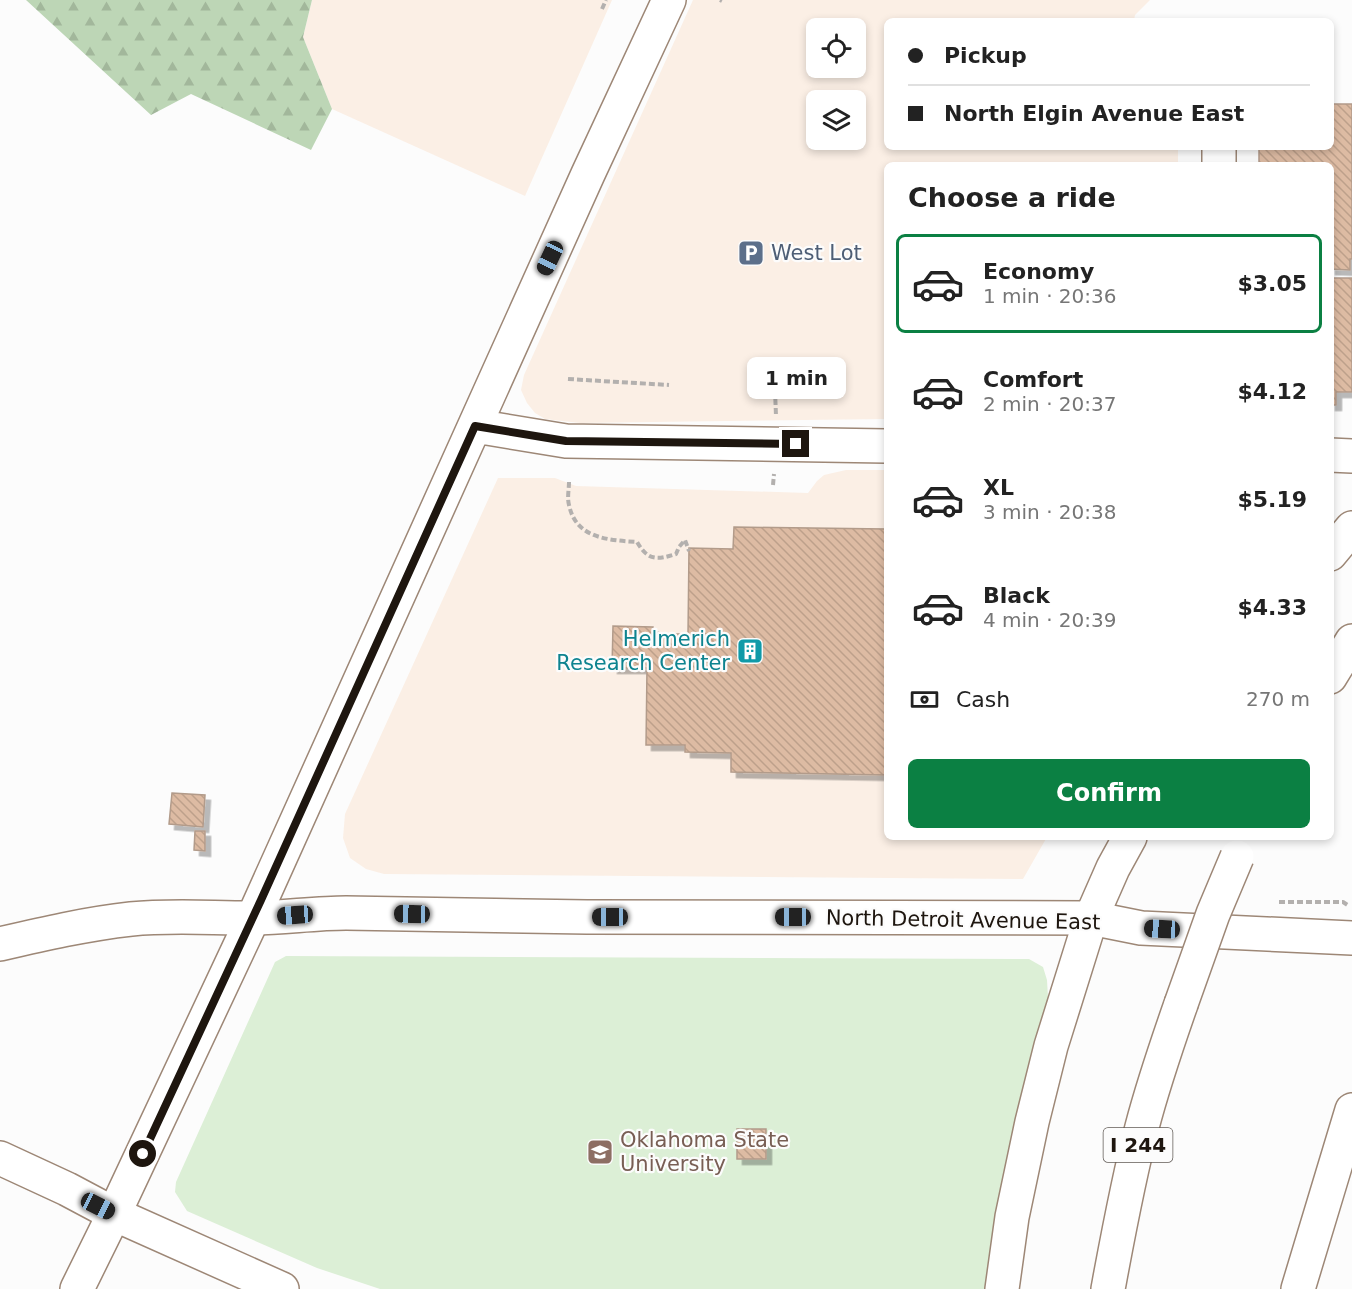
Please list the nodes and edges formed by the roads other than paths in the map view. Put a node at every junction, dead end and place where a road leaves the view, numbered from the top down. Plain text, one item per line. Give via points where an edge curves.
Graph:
1 (669, 0) edge
2 (475, 426) junction
3 (884, 446) edge
4 (1334, 455) edge
5 (1352, 456) edge
6 (1352, 528) edge
7 (1334, 549) edge
8 (1352, 641) edge
9 (1334, 670) edge
10 (1128, 840) edge
11 (1241, 847) edge
12 (253, 918) junction
13 (1091, 918) junction
14 (1352, 938) edge
15 (0, 944) edge
16 (1352, 1110) edge
17 (0, 1158) edge
18 (114, 1214) junction
19 (76, 1289) edge
20 (282, 1289) edge
21 (1002, 1289) edge
22 (1108, 1289) edge
23 (1298, 1289) edge

1 - 2 main road
2 - 3 main road via 566,441
2 - 12 main road
4 - 5 main road
6 - 7 main road
8 - 9 main road
10 - 13 main road
11 - 22 main road, I 244, bridge via 1213,914 1159,1069 1126,1193
12 - 13 main road, North Detroit Avenue East via 346,913
12 - 15 main road, North Detroit Avenue East via 133,919
12 - 18 main road
13 - 14 main road, North Detroit Avenue East via 1141,928
13 - 21 main road via 1032,1122
16 - 23 main road
17 - 18 main road
18 - 19 main road
18 - 20 main road

